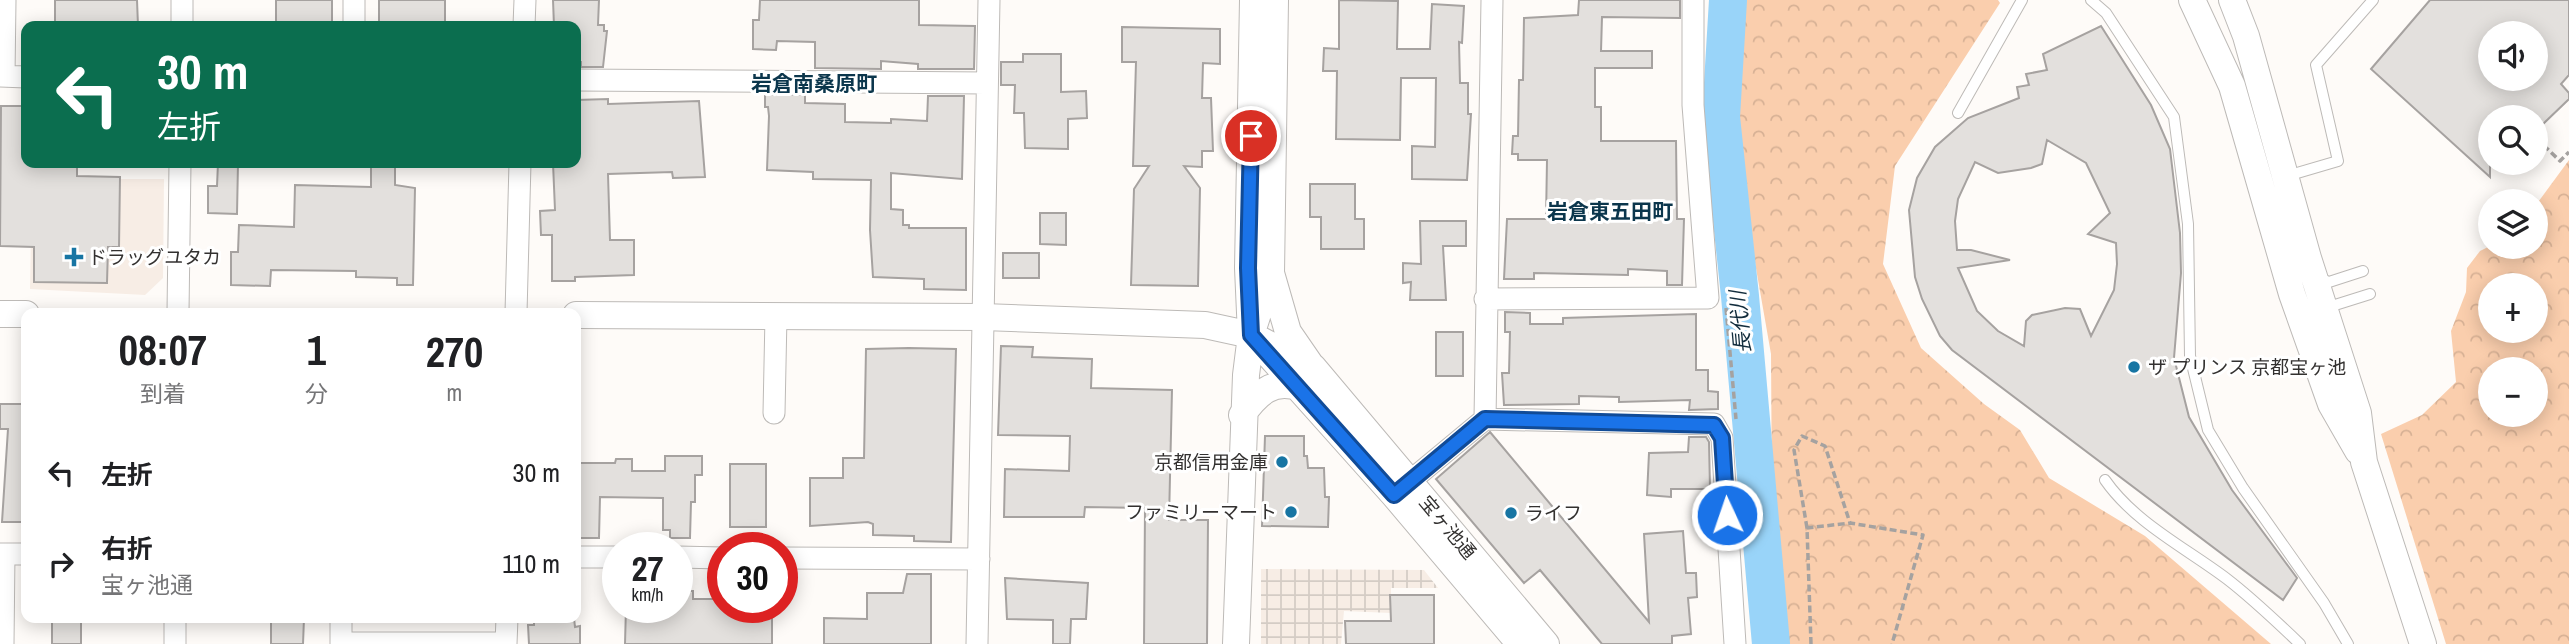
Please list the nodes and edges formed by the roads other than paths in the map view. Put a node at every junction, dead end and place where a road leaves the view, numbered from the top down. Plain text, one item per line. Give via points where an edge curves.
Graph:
1 (5, 0) edge
2 (183, 0) edge
3 (354, 0) edge
4 (525, 0) edge
5 (989, 0) edge
6 (1252, 0) edge
7 (1275, 0) edge
8 (1493, 0) edge
9 (1693, 0) edge
10 (2022, 0) edge
11 (2091, 0) edge
12 (2232, 0) edge
13 (2373, 0) edge
14 (2194, 1) edge
15 (182, 21) edge
16 (354, 21) edge
17 (524, 21) edge
18 (2, 76) edge
19 (21, 77) edge
20 (581, 80) edge
21 (987, 83) junction
22 (1958, 113) dead end
23 (180, 168) edge
24 (520, 168) edge
25 (2286, 177) junction
26 (2363, 271) dead end
27 (1271, 273) junction
28 (2312, 273) junction
29 (2370, 294) dead end
30 (1485, 299) junction
31 (178, 308) edge
32 (516, 308) edge
33 (0, 314) edge
34 (21, 314) edge
35 (581, 315) edge
36 (776, 316) junction
37 (983, 317) junction
38 (2327, 318) junction
39 (1251, 335) junction
40 (1307, 378) junction
41 (774, 413) dead end
42 (1242, 415) junction
43 (1485, 419) junction
44 (2364, 462) junction
45 (2105, 480) dead end
46 (1402, 488) junction
47 (2, 554) edge
48 (21, 554) edge
49 (581, 557) edge
50 (602, 557) edge
51 (798, 558) edge
52 (979, 559) junction
53 (175, 623) edge
54 (341, 623) edge
55 (507, 623) edge
56 (341, 643) edge
57 (3, 644) edge
58 (174, 644) edge
59 (506, 644) edge
60 (978, 644) edge
61 (1236, 644) edge
62 (1520, 644) edge
63 (1546, 644) edge
64 (1735, 644) edge
65 (2300, 644) edge
66 (2348, 644) edge
67 (2423, 644) edge

1 - 18 street
2 - 15 street
3 - 16 street
4 - 17 street
5 - 21 street
6 - 39 street
7 - 27 street
8 - 30 street
9 - 30 street via 1693,105 1708,298
10 - 22 lane
11 - 66 lane via 2106,13 2174,117 2188,224 2190,356 2208,430
12 - 25 street
13 - 25 lane via 2316,65 2338,161
14 - 44 street via 2232,86 2291,294 2331,404
18 - 19 street
20 - 21 street
21 - 37 street
23 - 31 street
24 - 32 street
25 - 28 street
26 - 28 lane via 2329,282
27 - 39 street
27 - 40 street via 1287,332
28 - 38 street
29 - 38 lane via 2335,305
30 - 43 street
33 - 34 street
35 - 36 street
36 - 37 street
36 - 41 street
37 - 39 street via 1205,325
37 - 52 street
38 - 44 street via 2358,413
39 - 40 street, 宝ヶ池通
39 - 42 street
40 - 42 street via 1265,389
40 - 46 street, 宝ヶ池通
42 - 61 street
43 - 46 street
43 - 64 street via 1714,425 1722,438
44 - 67 street
45 - 65 lane via 2121,503 2235,586
46 - 62 street, 宝ヶ池通
46 - 63 street, 宝ヶ池通
47 - 48 street
47 - 57 street
49 - 50 street
51 - 52 street
52 - 60 street
53 - 58 street
54 - 56 street
55 - 59 street
56 - 59 street

